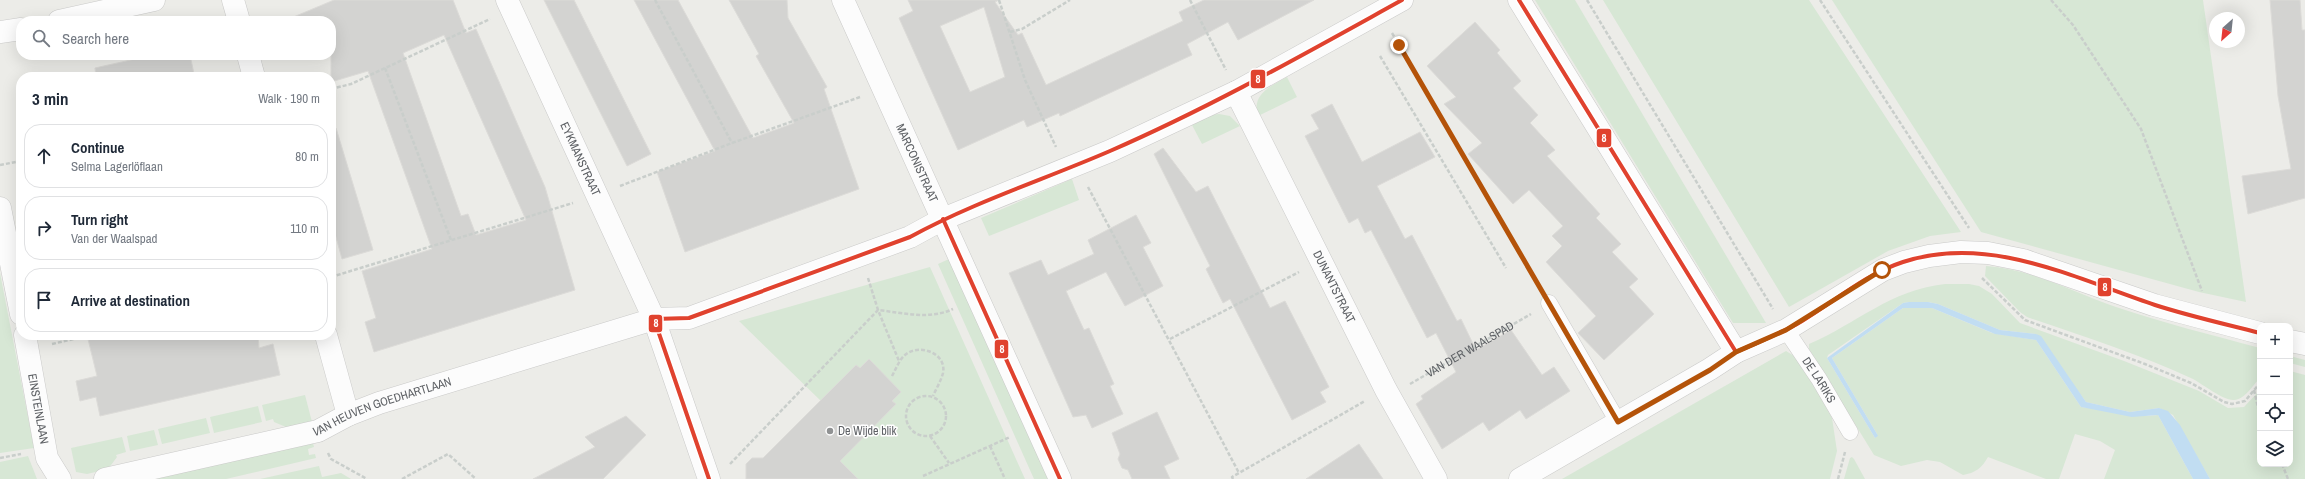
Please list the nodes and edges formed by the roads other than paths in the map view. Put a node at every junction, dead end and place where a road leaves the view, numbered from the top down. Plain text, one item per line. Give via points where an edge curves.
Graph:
1 (233, 0) edge
2 (843, 0) edge
3 (1402, 0) edge
4 (1519, 0) edge
5 (143, 1) edge
6 (509, 4) edge
7 (79, 16) edge
8 (237, 16) edge
9 (16, 30) edge
10 (0, 32) edge
11 (249, 60) edge
12 (253, 72) edge
13 (1236, 92) junction
14 (0, 208) edge
15 (943, 219) junction
16 (16, 289) edge
17 (1549, 303) road end
18 (654, 319) junction
19 (1786, 330) junction
20 (2257, 332) edge
21 (327, 340) edge
22 (2293, 341) edge
23 (27, 342) edge
24 (2305, 344) edge
25 (1736, 352) junction
26 (348, 414) junction
27 (1618, 422) junction
28 (1850, 432) road end
29 (718, 473) edge
30 (60, 479) edge
31 (105, 479) edge
32 (1060, 479) edge
33 (1436, 479) edge
34 (1520, 479) edge

1 - 8 street
2 - 15 street, MARCONISTRAAT
3 - 13 street, VAN HEUVEN GOEDHARTLAAN
4 - 25 street
5 - 7 street
6 - 18 street, EYKMANSTRAAT
9 - 10 street
11 - 12 street
13 - 15 street, VAN HEUVEN GOEDHARTLAAN via 1072,166
13 - 33 street, DUNANTSTRAAT via 1388,392
14 - 16 street
15 - 18 street, VAN HEUVEN GOEDHARTLAAN via 910,237 689,318
15 - 32 street, MARCONISTRAAT
17 - 27 lane
18 - 26 street, VAN HEUVEN GOEDHARTLAAN
18 - 29 street
19 - 20 street via 1890,267 1929,256 1976,252 2049,267 2154,305
19 - 25 street
19 - 28 lane, DE LARIKS
21 - 26 street
22 - 24 street
23 - 30 street, EINSTEINLAAN via 47,458
25 - 27 street via 1710,370
26 - 31 street, VAN HEUVEN GOEDHARTLAAN via 318,431
27 - 34 street

